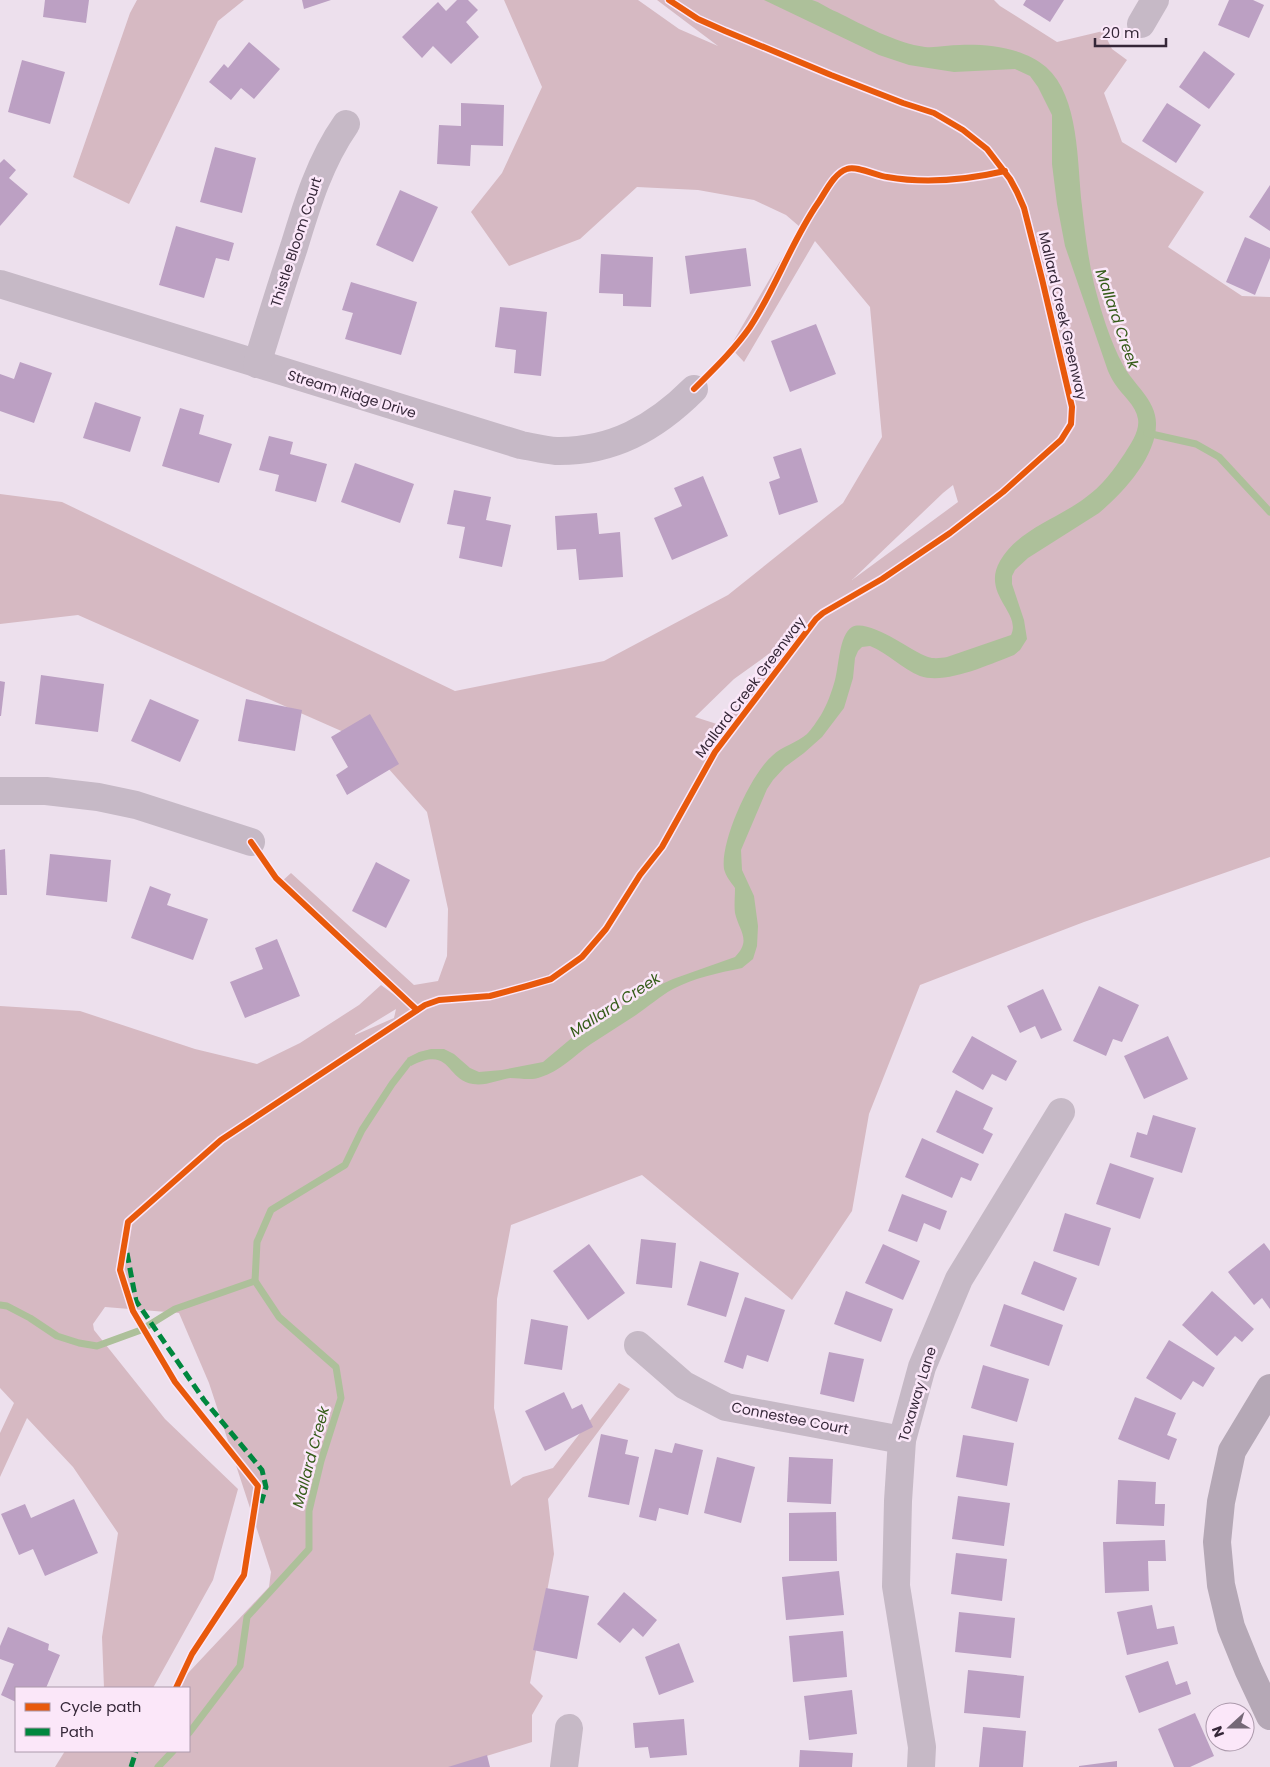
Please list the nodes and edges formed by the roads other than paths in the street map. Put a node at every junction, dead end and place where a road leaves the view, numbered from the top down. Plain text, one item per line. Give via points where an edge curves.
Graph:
1 (1155, 0) edge
2 (1141, 24) dead end
3 (346, 124) dead end
4 (0, 284) edge
5 (257, 364) junction
6 (694, 389) dead end
7 (0, 791) edge
8 (251, 842) dead end
9 (1062, 1112) dead end
10 (638, 1344) dead end
11 (1270, 1388) edge
12 (902, 1440) junction
13 (1270, 1716) edge
14 (569, 1728) dead end
15 (564, 1767) edge
16 (922, 1767) edge

1 - 2 street
3 - 5 street, Thistle Bloom Court via 328,153 310,196
4 - 5 street, Stream Ridge Drive
5 - 6 street, Stream Ridge Drive via 522,446 554,451 588,449 630,436 664,416
7 - 8 street via 46,791 98,797
9 - 12 street, Toxaway Lane via 959,1279 922,1368
10 - 12 street, Connestee Court via 684,1385 726,1407
11 - 13 main road via 1232,1451 1221,1502 1218,1542 1221,1585 1231,1627
12 - 16 street, Toxaway Lane via 896,1586 922,1747
14 - 15 street

